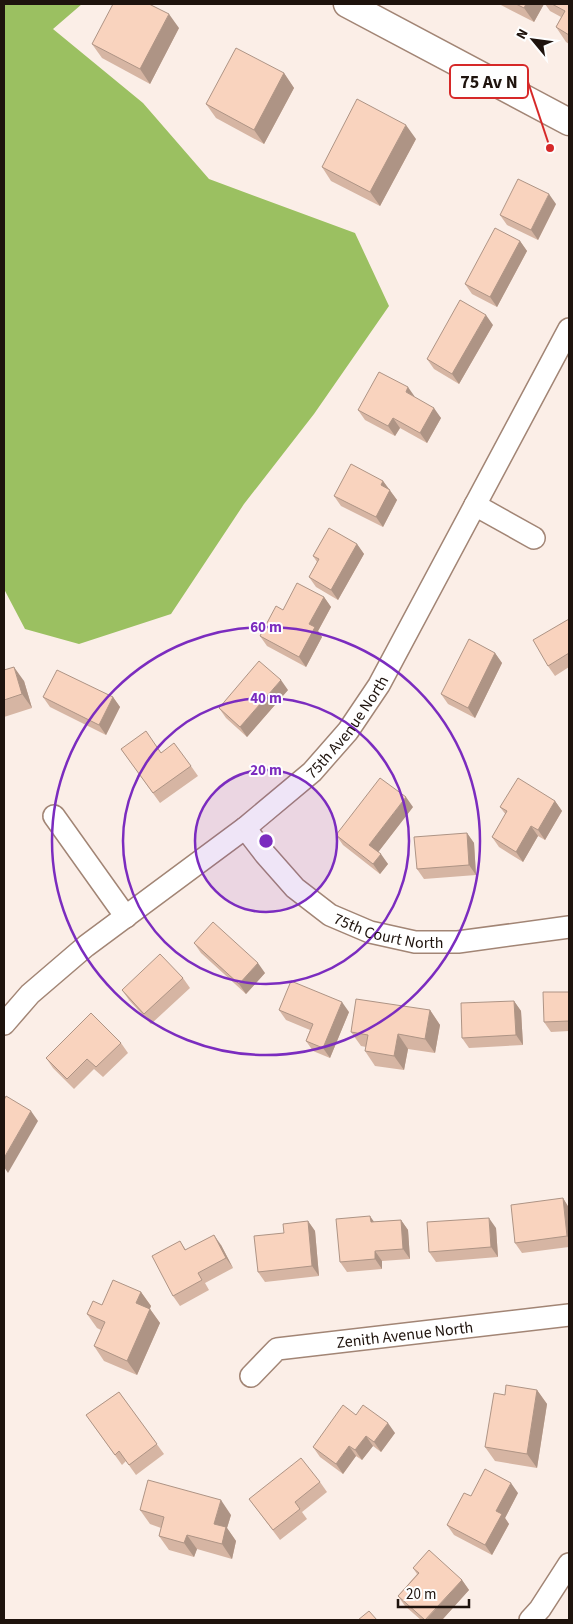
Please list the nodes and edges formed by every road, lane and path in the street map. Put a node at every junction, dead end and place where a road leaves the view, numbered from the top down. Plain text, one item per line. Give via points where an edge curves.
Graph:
1 (347, 4) edge
2 (569, 122) edge
3 (569, 329) edge
4 (475, 505) junction
5 (534, 538) dead end
6 (54, 816) dead end
7 (245, 828) junction
8 (126, 917) junction
9 (569, 928) edge
10 (4, 1024) edge
11 (569, 1315) edge
12 (251, 1376) dead end
13 (569, 1564) edge
14 (530, 1620) edge

1 - 2 street
3 - 4 street, 75th Avenue North
4 - 5 street
4 - 7 street, 75th Avenue North via 379,685 348,732 312,772
6 - 8 street
7 - 8 street, 75th Avenue North
7 - 9 street, 75th Court North via 295,888 330,914 370,932 415,942 458,942
8 - 10 street, 75th Avenue North via 30,994
11 - 12 street, Zenith Avenue North via 277,1349
13 - 14 street

